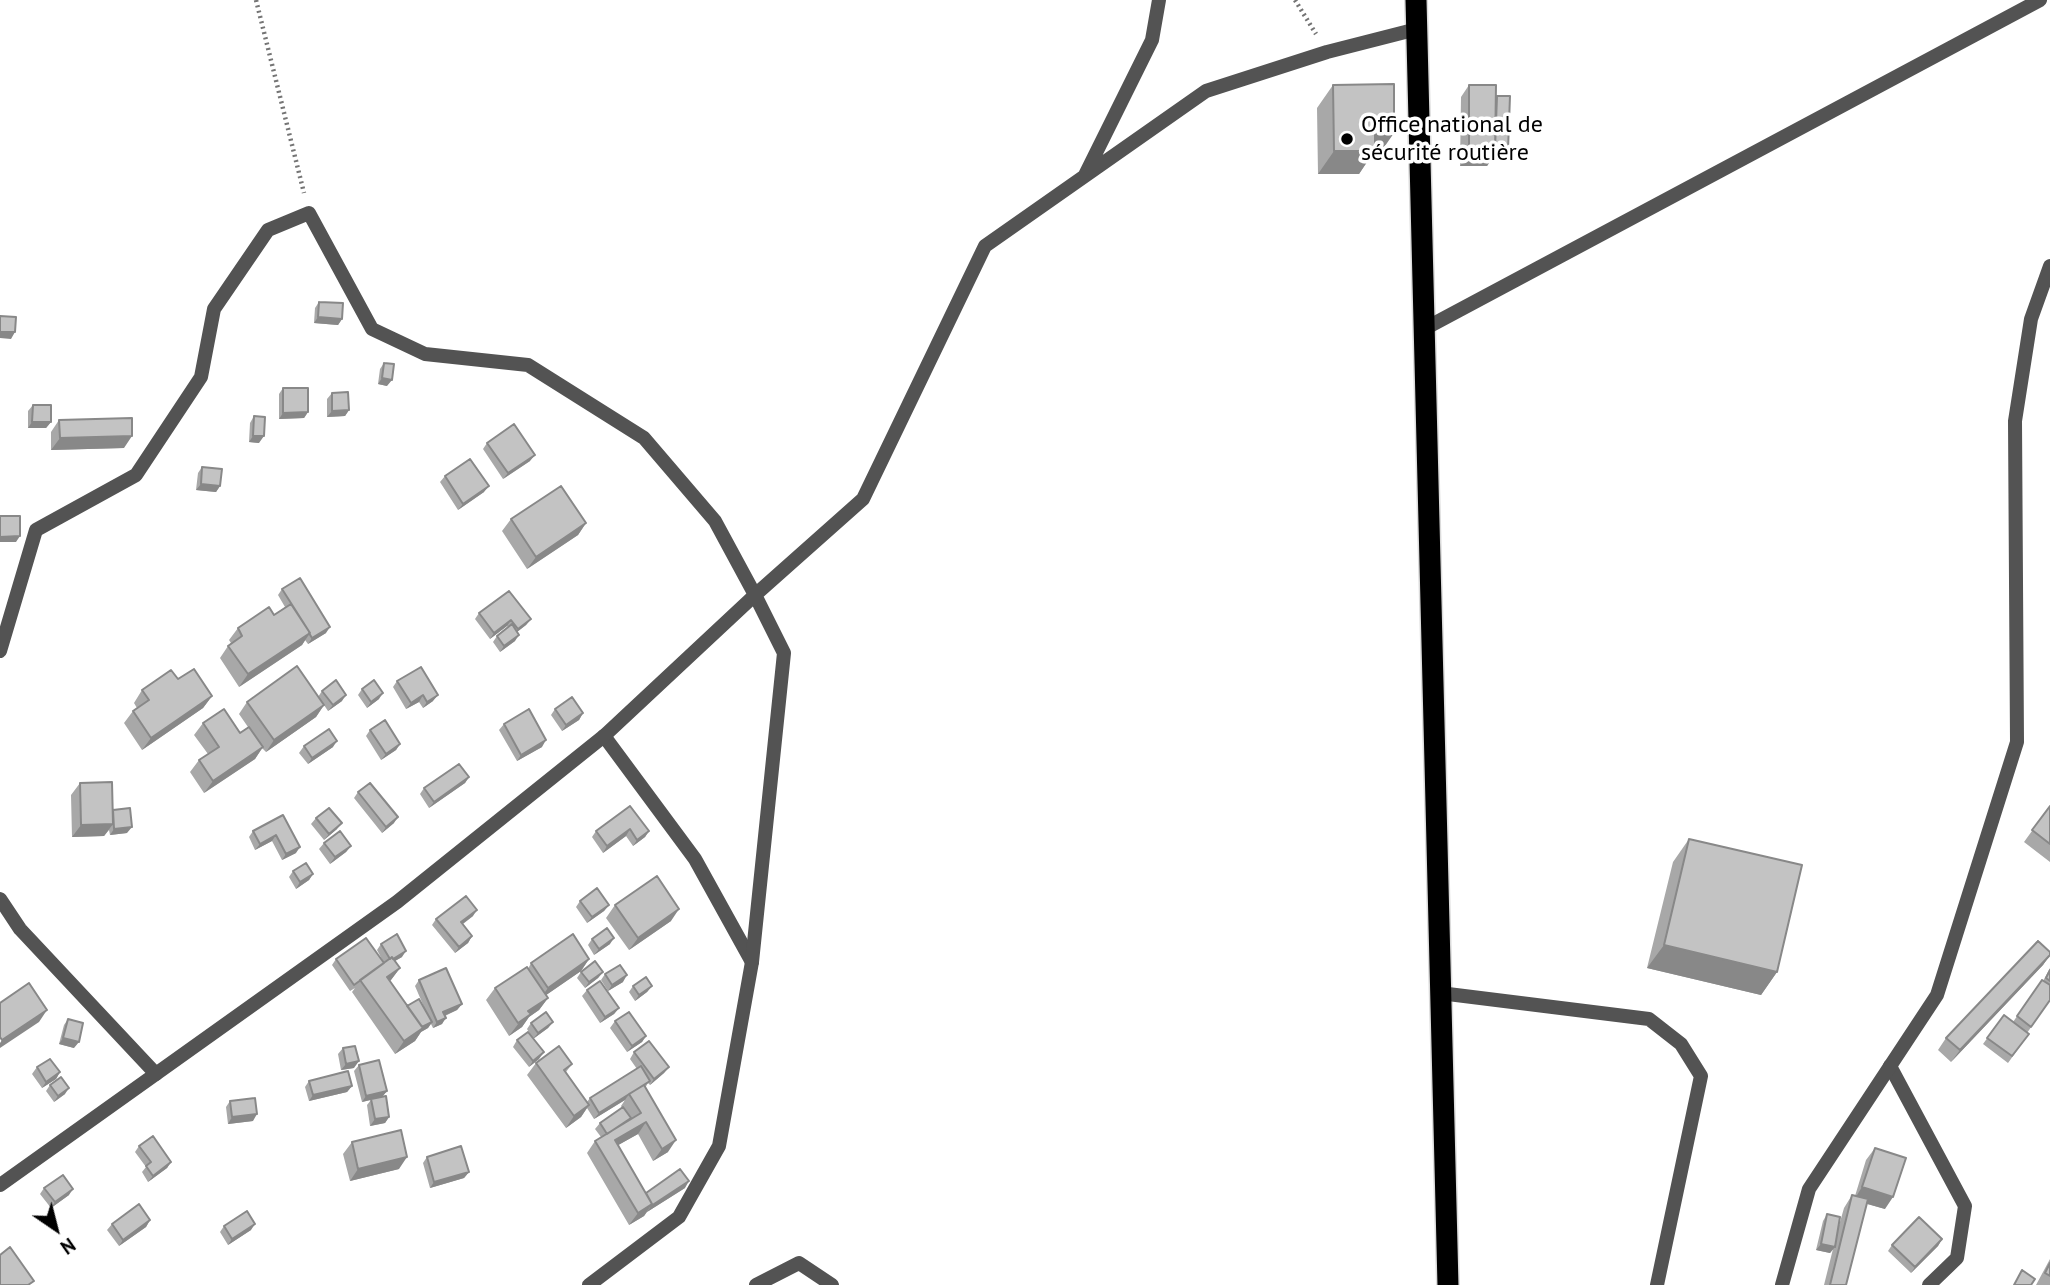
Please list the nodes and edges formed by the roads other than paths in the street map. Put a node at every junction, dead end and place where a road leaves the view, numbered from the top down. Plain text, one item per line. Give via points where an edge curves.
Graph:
1 (1159, 0) edge
2 (1416, 0) edge
3 (2040, 0) edge
4 (1417, 29) junction
5 (1085, 176) junction
6 (2050, 266) edge
7 (1424, 329) junction
8 (755, 595) junction
9 (0, 651) edge
10 (604, 736) junction
11 (0, 899) edge
12 (752, 962) junction
13 (1440, 993) junction
14 (1890, 1066) junction
15 (156, 1074) junction
16 (0, 1185) edge
17 (589, 1285) edge
18 (755, 1285) edge
19 (832, 1285) edge
20 (1448, 1285) edge
21 (1657, 1285) edge
22 (1782, 1285) edge
23 (1929, 1285) edge

1 - 5 street via 1152,40
2 - 4 highway
3 - 7 street
4 - 5 street via 1206,91
4 - 7 highway
5 - 8 street via 985,246 863,499
6 - 14 street via 2031,319 2015,421 2017,742 1937,995
7 - 13 highway
8 - 9 street via 715,521 644,438 528,365 425,354 372,329 309,213 268,230 214,309 201,377 136,475 36,530
8 - 10 street
8 - 12 street via 784,653
10 - 12 street via 695,859
10 - 15 street via 397,902
11 - 15 street via 20,929
12 - 17 street via 719,1146 679,1217
13 - 20 highway
13 - 21 street via 1649,1019 1681,1044 1702,1076
14 - 22 street via 1809,1189
14 - 23 street via 1965,1206 1957,1258
15 - 16 street
18 - 19 street via 799,1263

